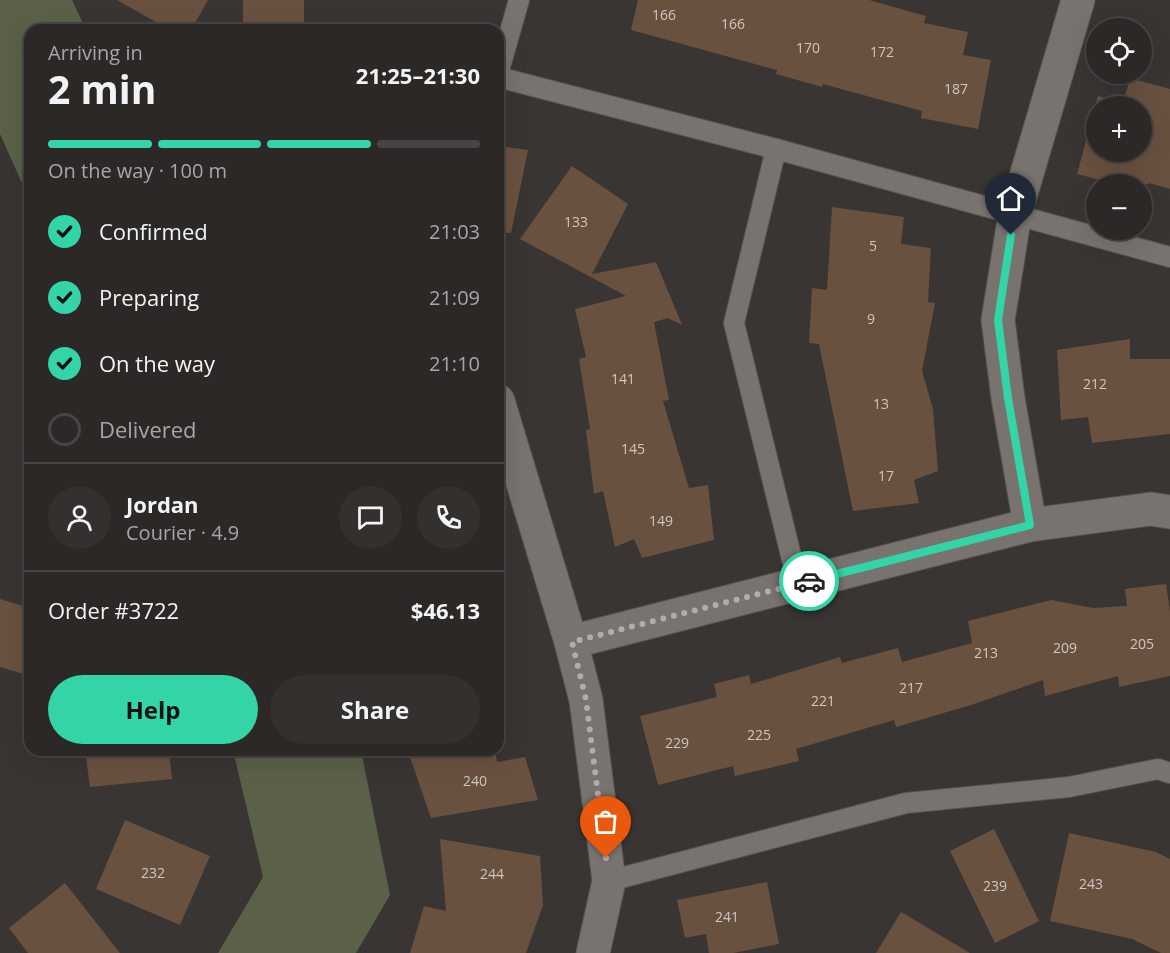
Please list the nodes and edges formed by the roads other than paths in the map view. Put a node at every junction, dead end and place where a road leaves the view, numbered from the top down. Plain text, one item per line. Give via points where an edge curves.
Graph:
1 (519, 0) edge
2 (1078, 0) edge
3 (504, 54) edge
4 (504, 77) edge
5 (776, 149) junction
6 (1015, 214) junction
7 (1170, 257) edge
8 (504, 421) edge
9 (1170, 512) edge
10 (1030, 525) junction
11 (798, 584) junction
12 (572, 642) junction
13 (1170, 773) edge
14 (609, 881) junction
15 (593, 953) edge

1 - 3 lane
2 - 6 street
4 - 5 lane
5 - 6 lane
5 - 11 lane via 734,323
6 - 7 lane
6 - 10 street via 998,320
8 - 12 street
9 - 10 street via 1151,509
10 - 11 street
11 - 12 street
12 - 14 street via 586,700
13 - 14 lane via 1158,769 1069,787 906,803
14 - 15 street

